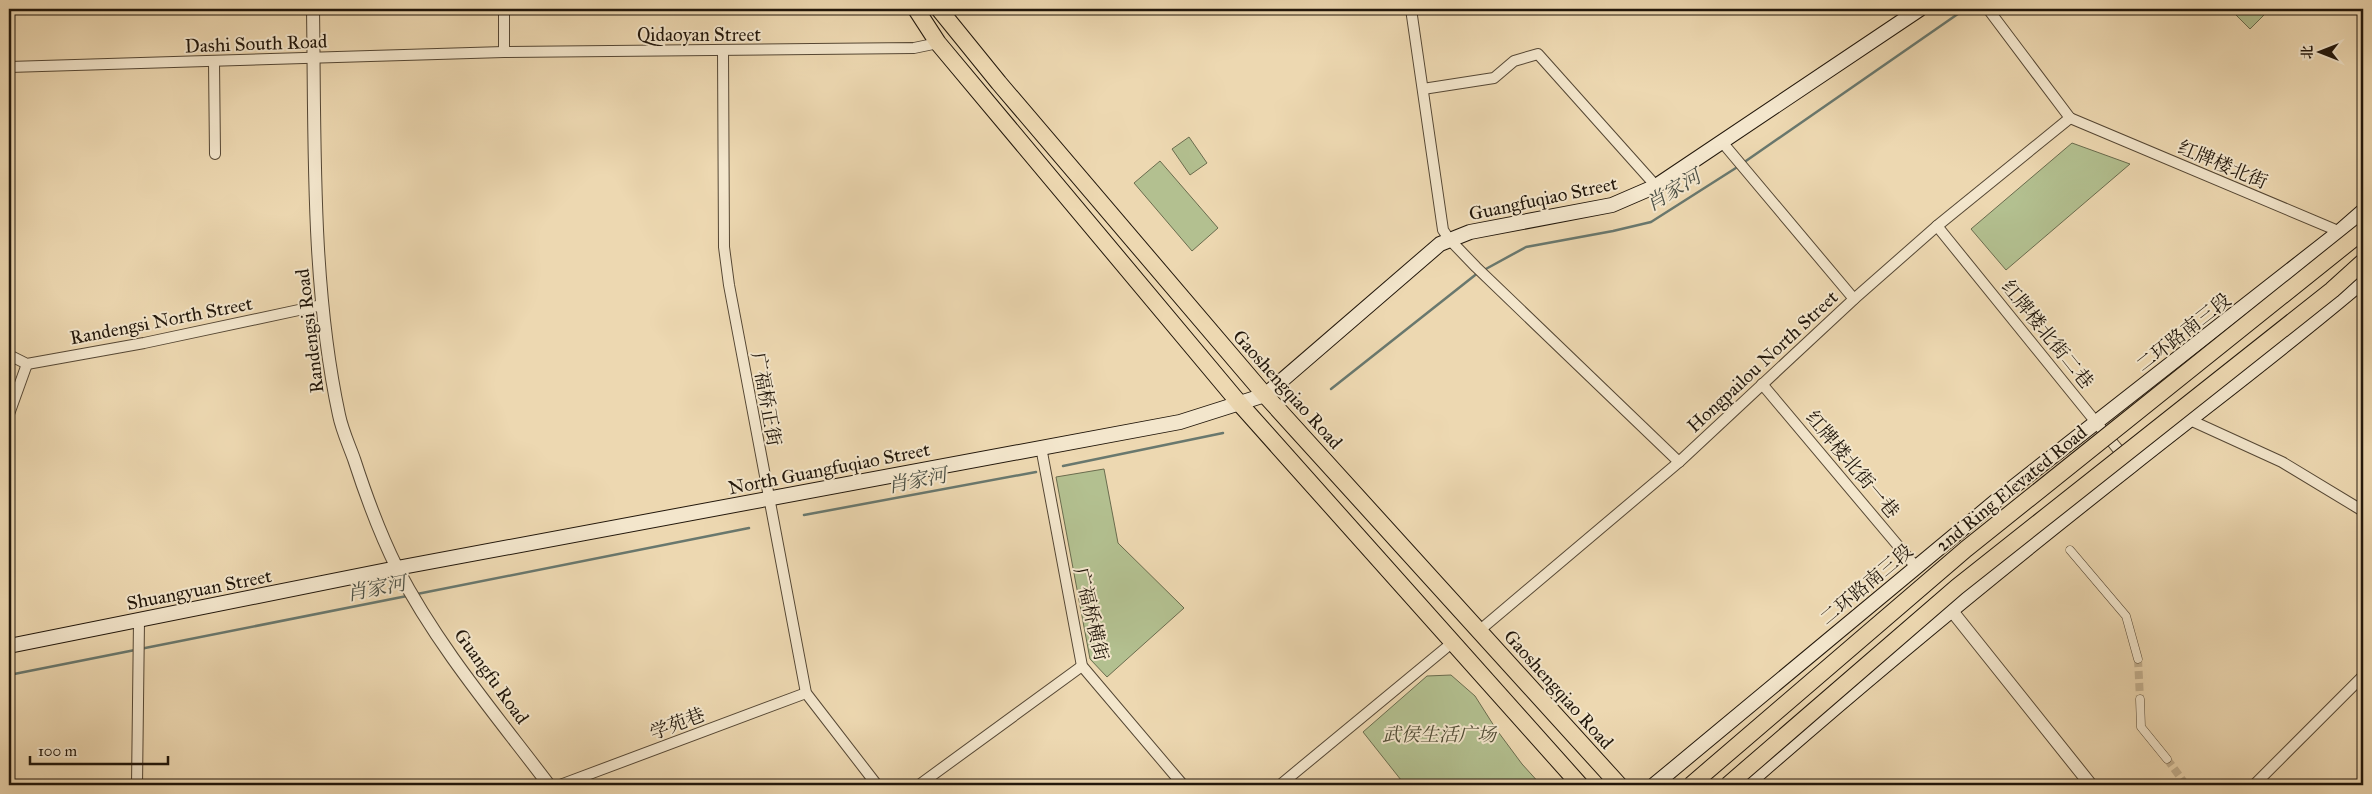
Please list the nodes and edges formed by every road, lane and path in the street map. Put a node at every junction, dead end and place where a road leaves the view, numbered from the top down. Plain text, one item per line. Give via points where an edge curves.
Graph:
1 (313, 9) edge
2 (504, 9) edge
3 (916, 9) edge
4 (939, 9) edge
5 (1411, 9) edge
6 (1920, 9) edge
7 (1988, 9) edge
8 (938, 43) junction
9 (723, 51) junction
10 (504, 52) junction
11 (314, 58) junction
12 (214, 62) junction
13 (9, 67) edge
14 (1423, 89) junction
15 (2070, 118) junction
16 (1722, 142) junction
17 (215, 154) dead end
18 (1656, 186) junction
19 (2363, 211) edge
20 (1937, 226) junction
21 (2363, 231) edge
22 (2339, 232) junction
23 (1449, 239) junction
24 (2363, 239) edge
25 (2363, 262) edge
26 (2363, 281) edge
27 (1854, 299) junction
28 (322, 305) junction
29 (9, 356) edge
30 (27, 364) junction
31 (1762, 384) junction
32 (1265, 396) junction
33 (1240, 404) junction
34 (9, 414) edge
35 (2190, 420) junction
36 (2098, 423) junction
37 (1041, 448) junction
38 (1679, 462) junction
39 (2131, 466) junction
40 (768, 499) junction
41 (2363, 511) edge
42 (2070, 550) dead end
43 (1916, 566) junction
44 (397, 568) junction
45 (408, 586) joint
46 (1952, 611) junction
47 (139, 621) junction
48 (1480, 630) junction
49 (1453, 642) junction
50 (9, 646) edge
51 (2138, 659) tunnel mouth
52 (1082, 666) junction
53 (2362, 682) edge
54 (806, 693) junction
55 (2140, 699) tunnel mouth
56 (2167, 759) tunnel mouth
57 (137, 785) edge
58 (549, 785) edge
59 (560, 785) edge
60 (877, 785) edge
61 (919, 785) edge
62 (1182, 785) edge
63 (1280, 785) edge
64 (1580, 785) edge
65 (1619, 785) edge
66 (1654, 785) edge
67 (1691, 785) edge
68 (1728, 785) edge
69 (1746, 785) edge
70 (2091, 785) edge
71 (2254, 785) edge

1 - 11 street, Randengsi Road
2 - 10 street
3 - 8 main road
4 - 32 main road, Gaoshengqiao Road
5 - 14 street
6 - 16 main road, Guangfuqiao Street
7 - 15 street
8 - 9 street, Qidaoyan Street via 914,48
8 - 33 main road
9 - 10 street, Qidaoyan Street
9 - 40 street, 广福桥正街 via 724,247
10 - 11 street, Dashi South Road
11 - 12 street, Dashi South Road
11 - 28 street, Randengsi Road
12 - 13 street, Dashi South Road
12 - 17 street
14 - 18 street via 1494,78 1514,61 1538,54
14 - 23 street via 1443,230
15 - 20 street, Hongpailou North Street
15 - 22 street, 红牌楼北街
16 - 18 main road, Guangfuqiao Street
16 - 27 street
18 - 23 main road, Guangfuqiao Street via 1612,205 1470,232
19 - 22 main road, 二环路南三段
20 - 27 street, Hongpailou North Street
20 - 36 street, 红牌楼北街二巷
21 - 67 main road, 2nd Ring Elevated Road, bridge via 1966,549
22 - 24 street, 红牌楼北街
22 - 36 main road, 二环路南三段
23 - 32 main road, Guangfuqiao Street
23 - 38 street
25 - 68 main road, bridge via 1957,587
26 - 35 main road
27 - 31 street, Hongpailou North Street
28 - 30 street, Randengsi North Street
28 - 44 street, Randengsi Road via 340,418 366,495
29 - 30 street
30 - 34 street
31 - 38 street, Hongpailou North Street
31 - 43 street, 红牌楼北街一巷
32 - 33 main road, North Guangfuqiao Street
32 - 48 main road, Gaoshengqiao Road
33 - 37 main road, North Guangfuqiao Street via 1180,422
33 - 49 main road
35 - 39 main road
35 - 41 street via 2282,462
36 - 39 street, 红牌楼北街二巷
36 - 43 main road, 二环路南三段
37 - 40 main road, North Guangfuqiao Street
37 - 52 street, 广福桥横街
38 - 48 street, Hongpailou North Street
39 - 46 main road
40 - 44 main road, North Guangfuqiao Street
40 - 54 street, 广福桥正街
42 - 51 street via 2126,616
43 - 66 main road, 二环路南三段
44 - 45 street, Randengsi Road
44 - 47 main road, Shuangyuan Street
45 - 58 street, Guangfu Road via 451,656
46 - 69 main road
46 - 70 street
47 - 50 main road, Shuangyuan Street
47 - 57 street
48 - 65 main road, Gaoshengqiao Road
49 - 63 street
49 - 64 main road
52 - 61 street
52 - 62 street, 广福桥横街
53 - 71 street
54 - 59 street, 学苑巷
54 - 60 street, 广福桥正街
55 - 56 street via 2142,727

